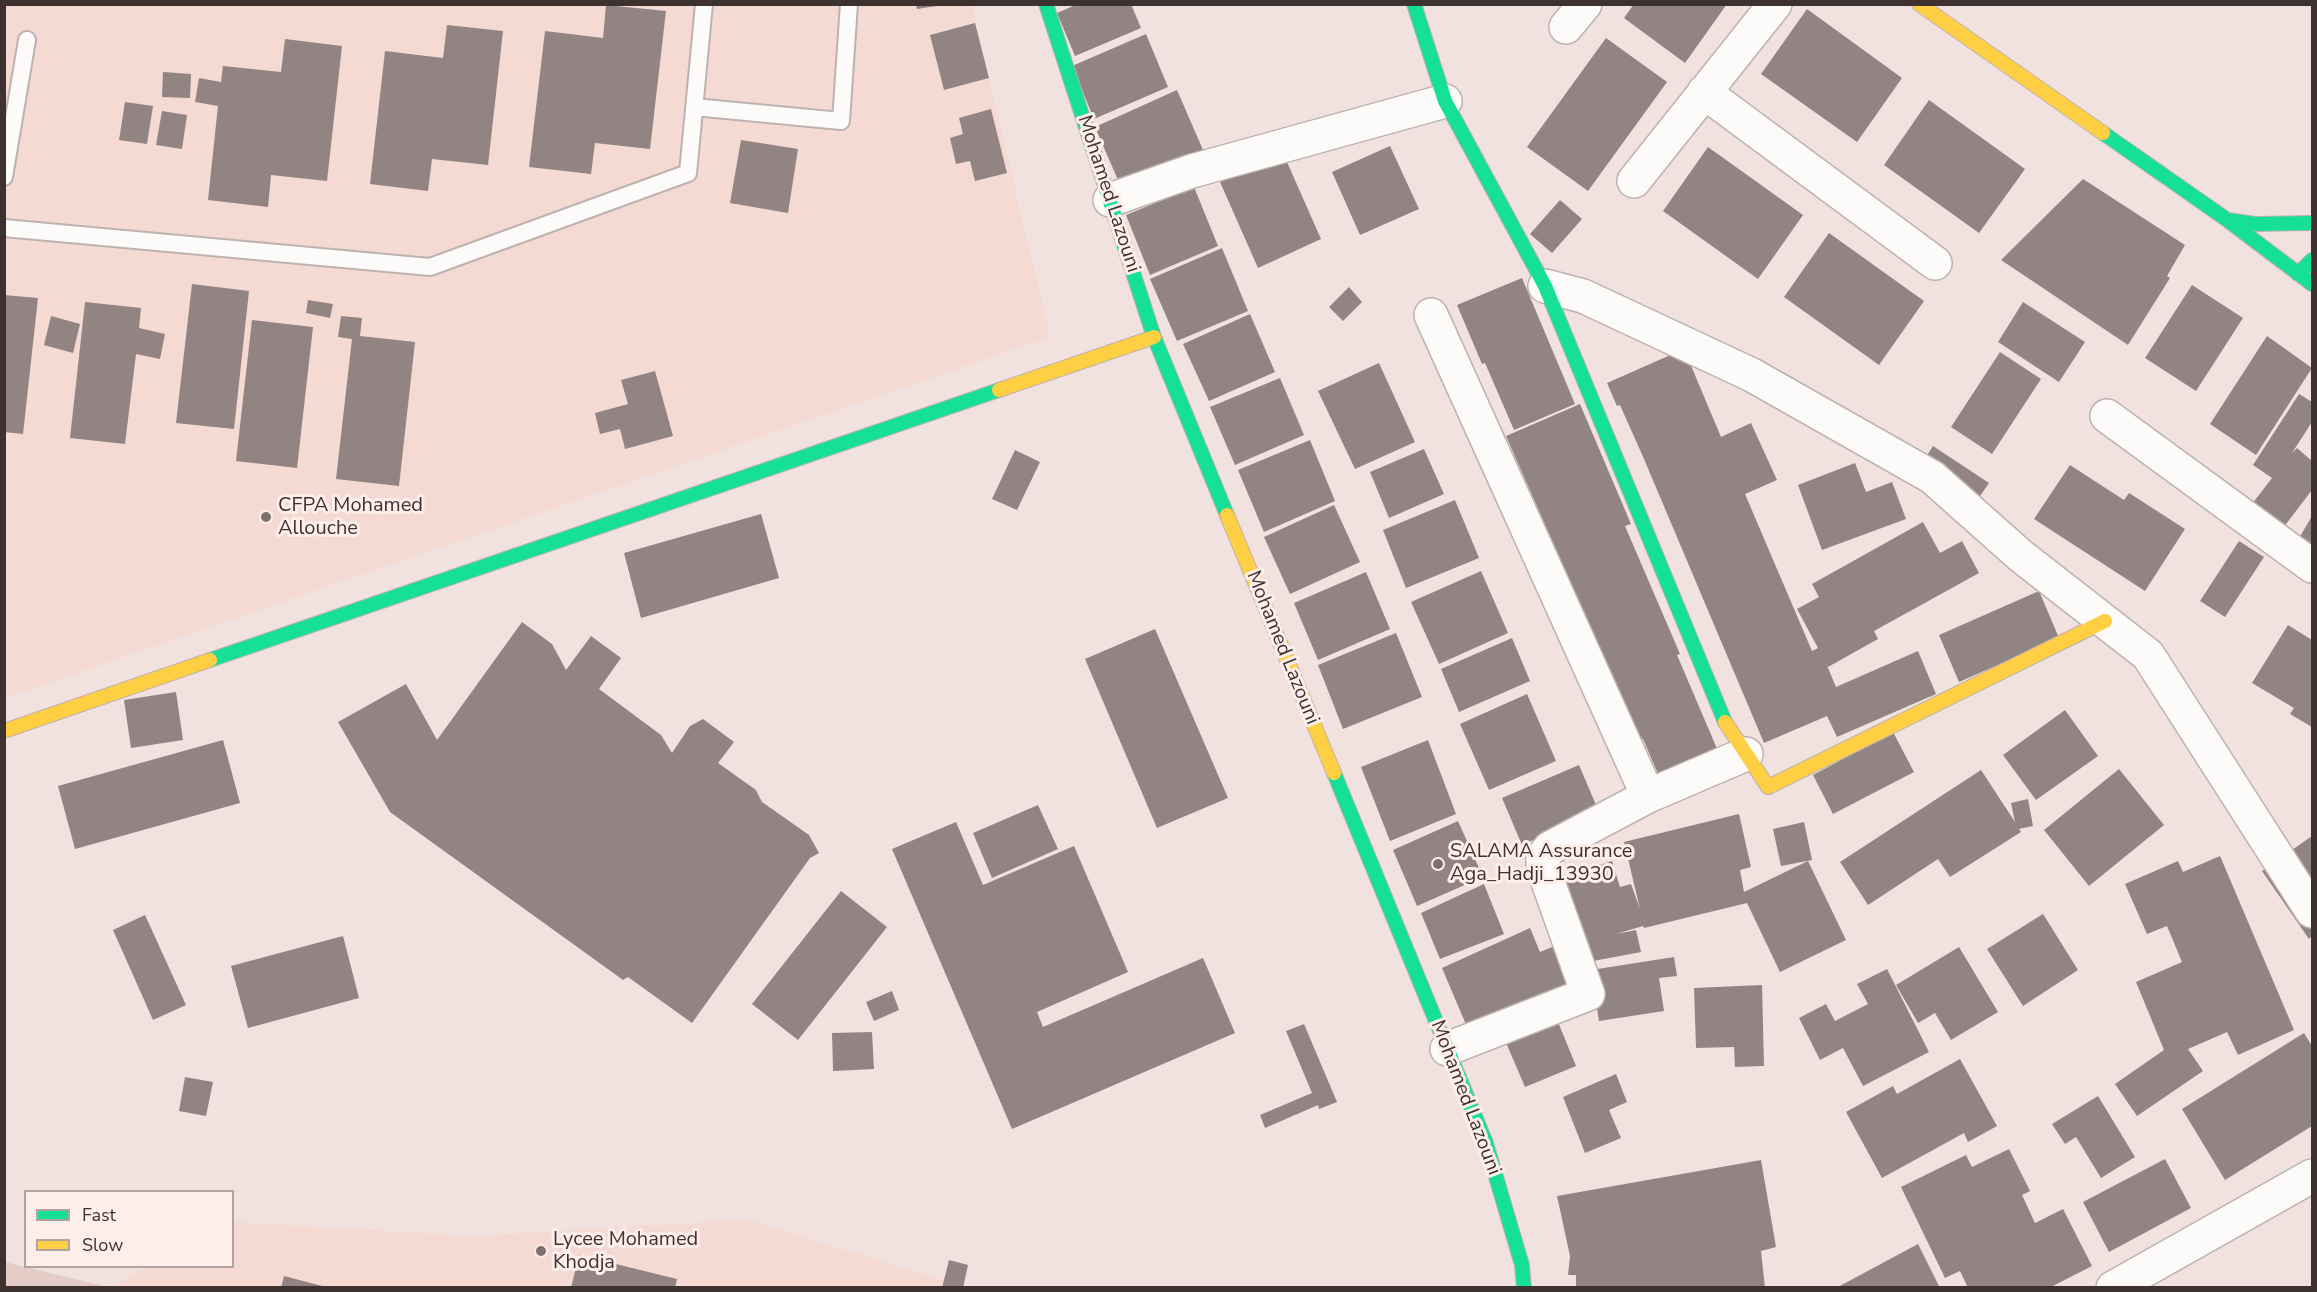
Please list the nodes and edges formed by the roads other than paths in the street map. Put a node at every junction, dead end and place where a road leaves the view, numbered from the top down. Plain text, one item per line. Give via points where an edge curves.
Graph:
1 (704, 4) edge
2 (849, 4) edge
3 (1046, 4) edge
4 (1414, 4) edge
5 (1775, 4) edge
6 (1919, 4) edge
7 (27, 40) dead end
8 (1704, 92) junction
9 (1445, 101) junction
10 (694, 106) junction
11 (4, 177) edge
12 (1634, 181) dead end
13 (1110, 200) junction
14 (2226, 219) junction
15 (2313, 224) edge
16 (4, 228) edge
17 (2313, 260) edge
18 (1935, 263) dead end
19 (2298, 274) junction
20 (2313, 284) edge
21 (1545, 286) junction
22 (1431, 315) dead end
23 (1154, 337) junction
24 (2107, 416) dead end
25 (2313, 566) edge
26 (2105, 621) junction
27 (4, 731) edge
28 (1746, 754) junction
29 (1648, 796) junction
30 (2313, 911) edge
31 (1447, 1049) junction
32 (2313, 1176) edge
33 (1524, 1287) edge
34 (2113, 1287) edge

1 - 10 lane
2 - 10 lane via 841,121
3 - 13 main road, Mohamed Lazouni
4 - 9 main road
5 - 8 street
6 - 14 main road
7 - 11 lane
8 - 12 street
8 - 18 street
9 - 13 street via 1192,171
9 - 21 main road
10 - 16 lane via 688,173 430,267
13 - 23 main road, Mohamed Lazouni
14 - 15 main road via 2255,224
14 - 19 main road
17 - 19 main road
19 - 20 main road
21 - 26 street via 1583,296 1752,375 1932,477 2021,556
21 - 28 main road via 1724,720
22 - 29 street
23 - 27 main road
23 - 31 main road, Mohamed Lazouni
24 - 25 street
26 - 28 main road via 1768,787
26 - 30 street via 2148,655
28 - 29 street
29 - 31 street via 1550,848 1543,857 1542,868 1588,994
31 - 33 main road, Mohamed Lazouni via 1486,1143 1522,1265
32 - 34 street

